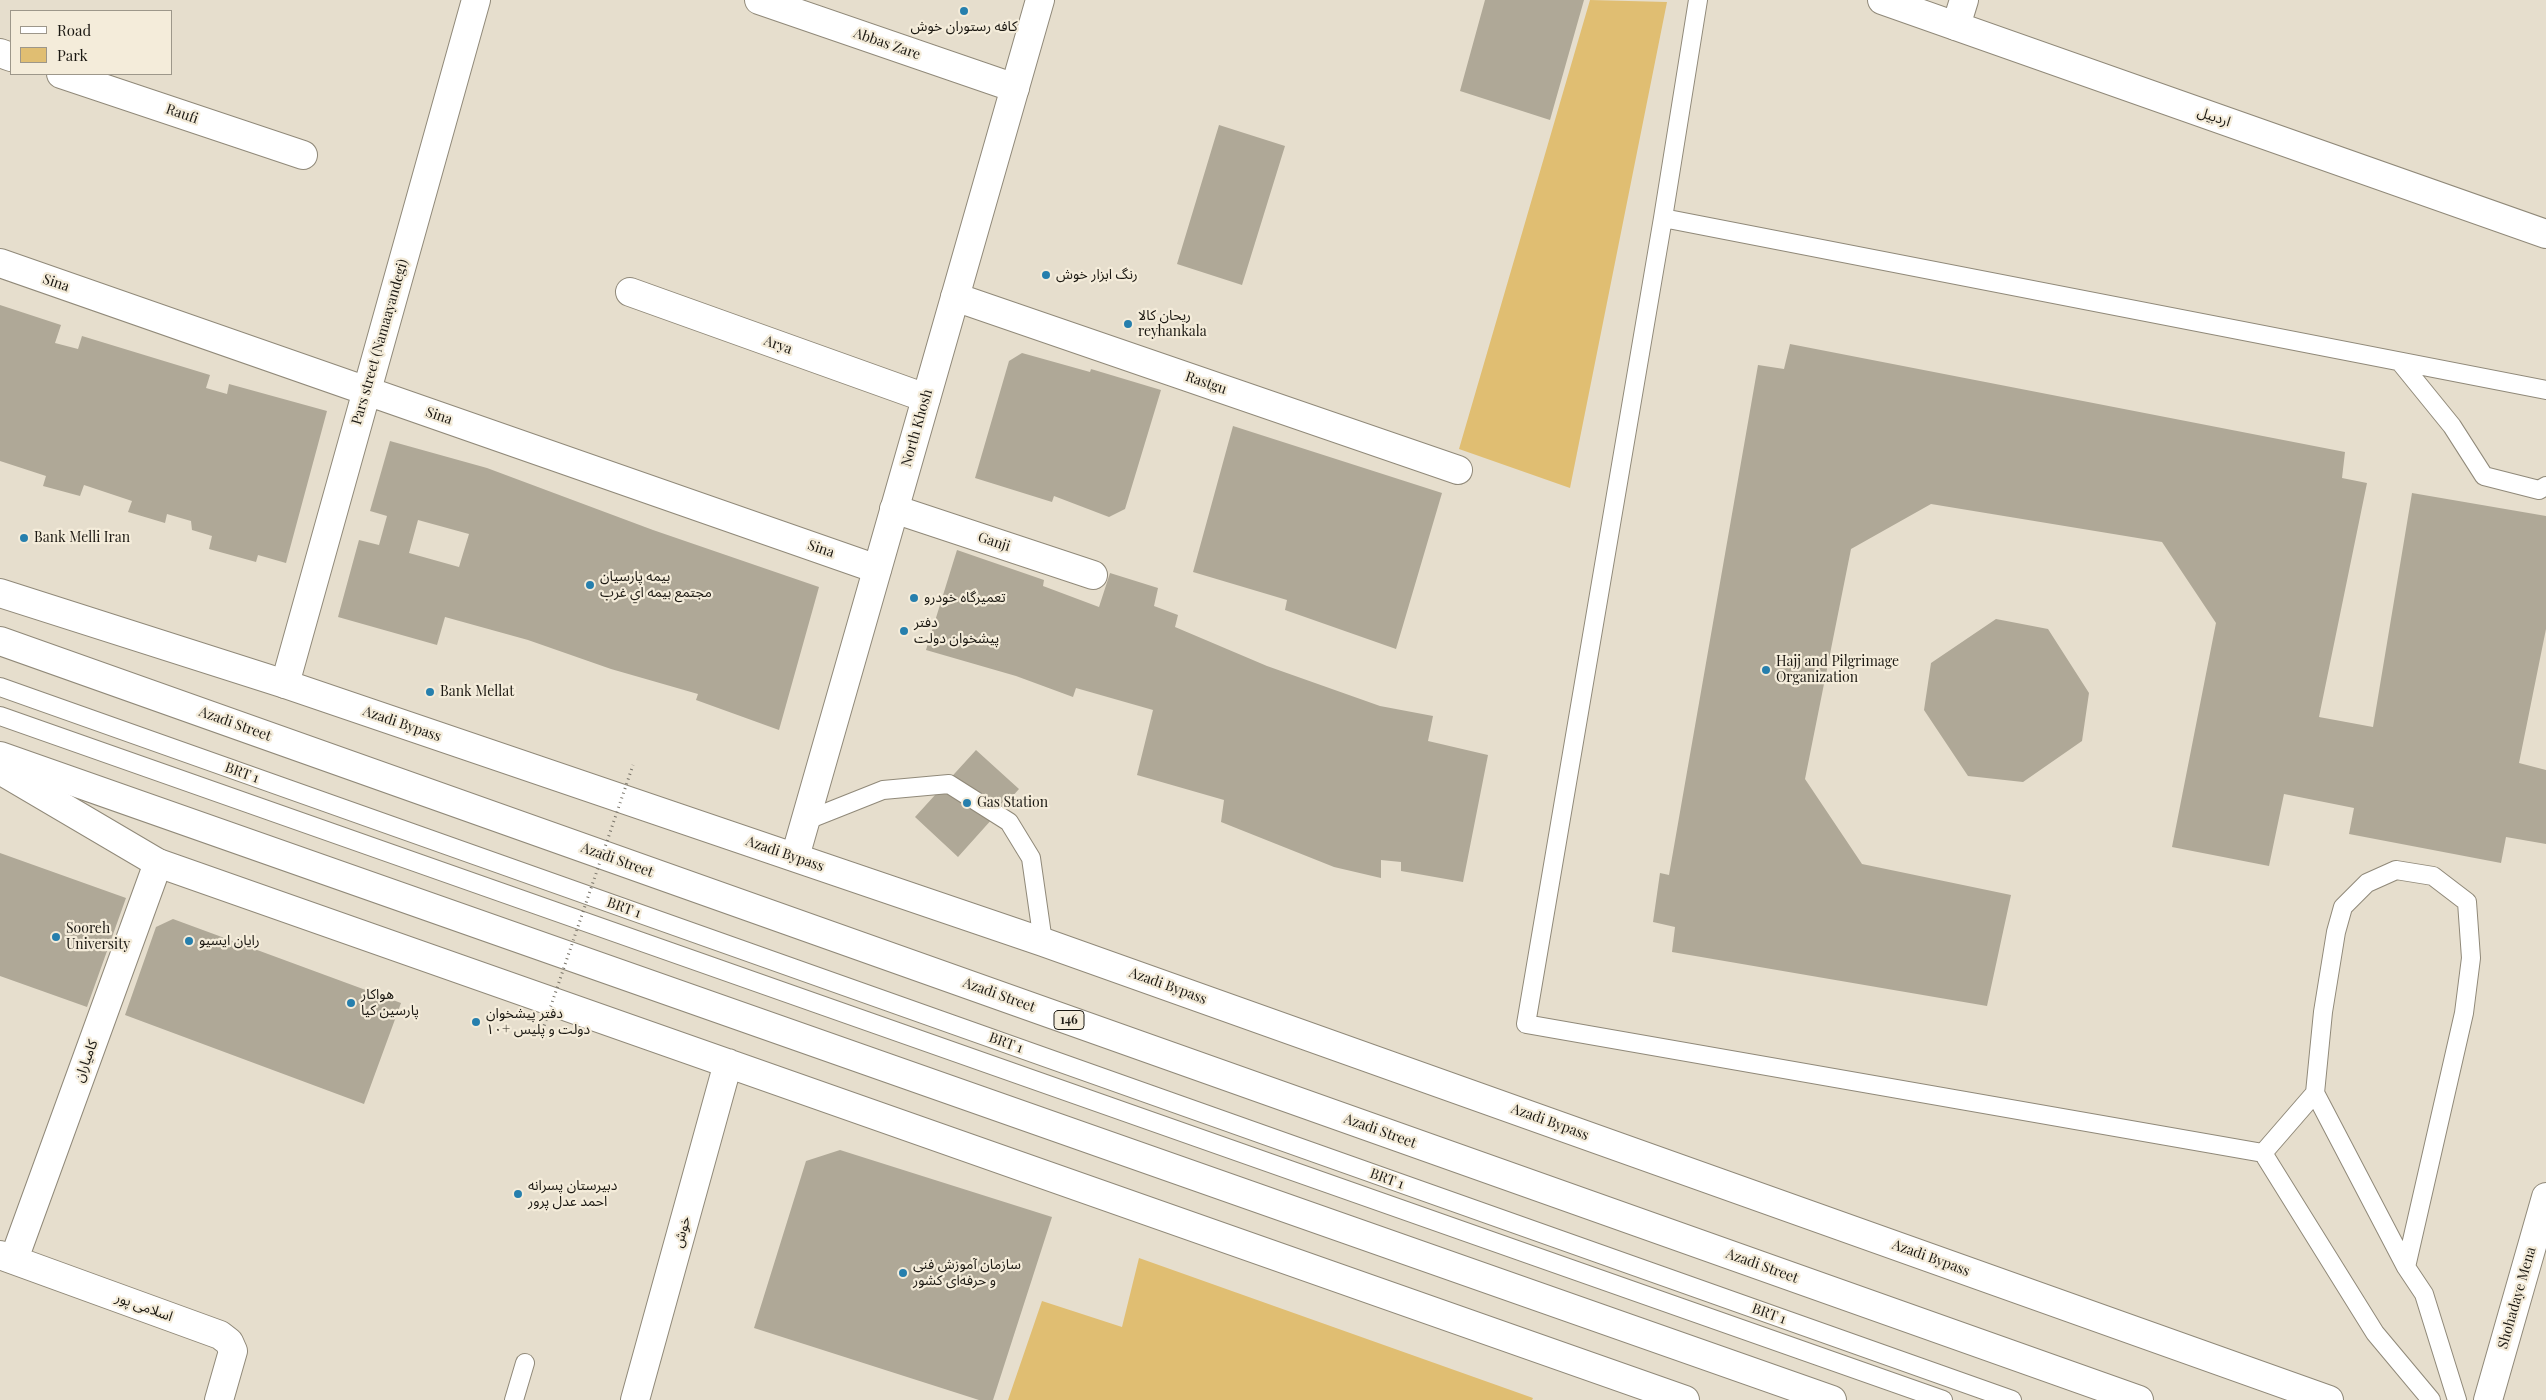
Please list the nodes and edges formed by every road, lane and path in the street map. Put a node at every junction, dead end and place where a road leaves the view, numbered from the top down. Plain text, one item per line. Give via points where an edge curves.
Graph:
1 (476, 0) edge
2 (759, 0) edge
3 (1040, 0) edge
4 (1698, 0) edge
5 (1882, 0) edge
6 (1964, 0) edge
7 (1956, 26) junction
8 (64, 75) edge
9 (1015, 88) junction
10 (303, 155) dead end
11 (1664, 218) junction
12 (2546, 234) edge
13 (0, 264) edge
14 (630, 292) dead end
15 (955, 297) junction
16 (2400, 362) junction
17 (2546, 390) edge
18 (367, 391) junction
19 (926, 398) junction
20 (1458, 470) dead end
21 (2546, 486) edge
22 (894, 509) junction
23 (877, 569) junction
24 (1093, 575) dead end
25 (0, 593) edge
26 (0, 641) edge
27 (285, 684) junction
28 (0, 687) edge
29 (0, 716) edge
30 (0, 756) edge
31 (633, 766) dead end
32 (0, 770) edge
33 (805, 821) junction
34 (795, 857) junction
35 (158, 863) junction
36 (1043, 942) junction
37 (541, 1036) dead end
38 (728, 1063) junction
39 (2315, 1093) junction
40 (2263, 1153) junction
41 (2546, 1197) edge
42 (7, 1257) edge
43 (2406, 1267) junction
44 (525, 1363) dead end
45 (219, 1400) edge
46 (514, 1400) edge
47 (635, 1400) edge
48 (1685, 1400) edge
49 (1832, 1400) edge
50 (1943, 1400) edge
51 (2012, 1400) edge
52 (2139, 1400) edge
53 (2329, 1400) edge
54 (2431, 1400) edge
55 (2457, 1400) edge
56 (2488, 1400) edge

1 - 18 main road, Pars street (Namaayandegi)
2 - 9 main road, Abbas Zare
3 - 9 main road, North Khosh
4 - 11 lane
5 - 7 main road, اردبیل
6 - 7 main road
7 - 12 main road, اردبیل
8 - 10 main road, Raufi
9 - 15 main road, North Khosh
11 - 16 lane
11 - 40 lane via 1526,1024
13 - 18 main road, Sina
14 - 19 main road, Arya
15 - 19 main road, North Khosh
15 - 20 main road, Rastgu
16 - 17 lane
16 - 21 lane via 2452,426 2484,476 2539,490
18 - 23 main road, Sina
18 - 27 main road, Pars street (Namaayandegi)
19 - 22 main road, North Khosh
22 - 23 main road, North Khosh
22 - 24 main road, Ganji
23 - 33 main road, North Khosh
25 - 27 main road, Azadi Bypass
26 - 52 main road, Azadi Street / 146
27 - 34 main road, Azadi Bypass
28 - 51 lane, BRT 1
29 - 50 lane, BRT 1
30 - 49 main road
31 - 37 path, bridge
32 - 35 main road
33 - 34 main road, North Khosh
33 - 36 lane via 883,790 949,784 1009,822 1031,858
34 - 36 main road, Azadi Bypass
35 - 38 main road
35 - 42 main road, کامیاران
36 - 53 main road, Azadi Bypass
38 - 47 main road, خوش
38 - 48 main road
39 - 40 lane
39 - 43 lane
39 - 43 lane via 2323,1012 2343,907 2367,883 2396,870 2433,876 2467,902 2472,958 2464,1013
40 - 54 lane via 2375,1333
41 - 56 main road, Shohadaye Mena
42 - 45 main road, اسلامی پور via 220,1335 229,1342 233,1351
43 - 55 lane via 2424,1294
44 - 46 lane

